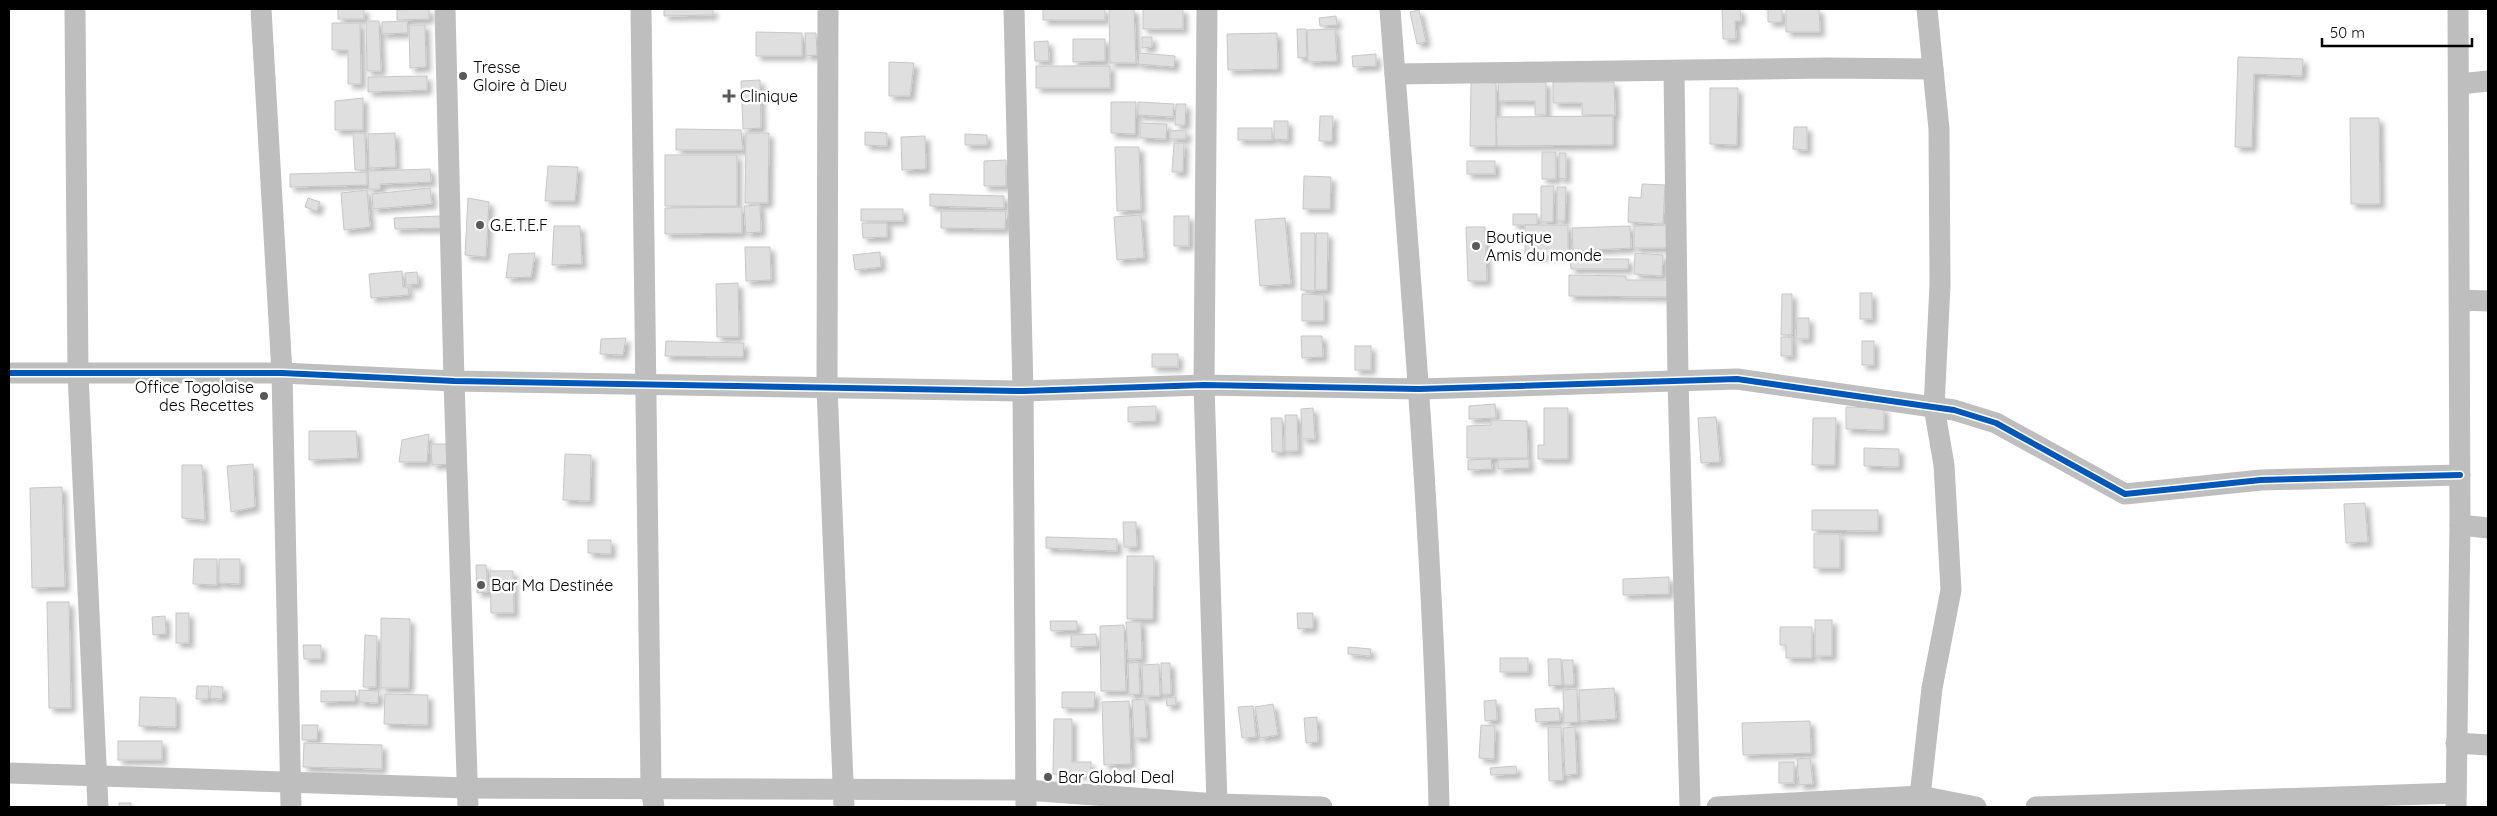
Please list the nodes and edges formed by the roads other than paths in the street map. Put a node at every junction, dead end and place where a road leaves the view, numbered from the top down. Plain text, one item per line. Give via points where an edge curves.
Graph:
1 (75, 9) edge
2 (262, 9) edge
3 (445, 9) edge
4 (641, 9) edge
5 (828, 9) edge
6 (1014, 9) edge
7 (1207, 9) edge
8 (1390, 9) edge
9 (1926, 9) edge
10 (2458, 9) edge
11 (1933, 69) junction
12 (1674, 71) junction
13 (1395, 74) junction
14 (2488, 81) edge
15 (2459, 84) junction
16 (2460, 300) junction
17 (2488, 301) edge
18 (9, 373) edge
19 (282, 373) junction
20 (78, 374) junction
21 (454, 381) junction
22 (1678, 381) junction
23 (647, 384) junction
24 (1204, 385) junction
25 (827, 387) junction
26 (1419, 389) junction
27 (1023, 390) junction
28 (1934, 407) junction
29 (2460, 475) junction
30 (2460, 526) junction
31 (2488, 528) edge
32 (2456, 743) junction
33 (2488, 745) edge
34 (9, 773) edge
35 (98, 776) junction
36 (290, 783) junction
37 (467, 798) edge
38 (652, 798) edge
39 (844, 798) edge
40 (1026, 798) edge
41 (2456, 800) edge
42 (1921, 802) edge
43 (1218, 806) edge
44 (98, 807) edge
45 (291, 807) edge
46 (1322, 807) edge
47 (1439, 807) edge
48 (1690, 807) edge
49 (1717, 807) edge
50 (1976, 807) edge
51 (2036, 807) edge

1 - 20 street
2 - 19 street
3 - 21 street
4 - 23 street
5 - 25 street
6 - 27 street
7 - 24 street
8 - 13 street
9 - 11 street
10 - 15 street
11 - 12 street
11 - 28 street via 1940,129 1940,277
12 - 13 street
12 - 22 street
13 - 26 street
14 - 15 street
15 - 16 street
16 - 17 street
16 - 29 street
18 - 20 street
19 - 20 street
19 - 21 street
19 - 36 street
20 - 35 street
21 - 23 street
21 - 37 street
22 - 26 street
22 - 28 street via 1737,379
22 - 48 street
23 - 25 street
23 - 38 street
24 - 26 street
24 - 27 street
24 - 43 street
25 - 27 street
25 - 39 street
26 - 47 street via 1436,682
27 - 40 street
28 - 29 street via 1996,423 2125,494 2260,480
28 - 42 street via 1944,466 1951,590 1932,688
29 - 30 street
30 - 31 street
30 - 32 street
32 - 33 street
32 - 41 street
34 - 35 street
35 - 36 street
35 - 44 street
36 - 37 street
36 - 45 street
37 - 38 street
38 - 39 street
39 - 40 street
40 - 43 street
41 - 51 street
42 - 49 street
42 - 50 street
43 - 46 street

